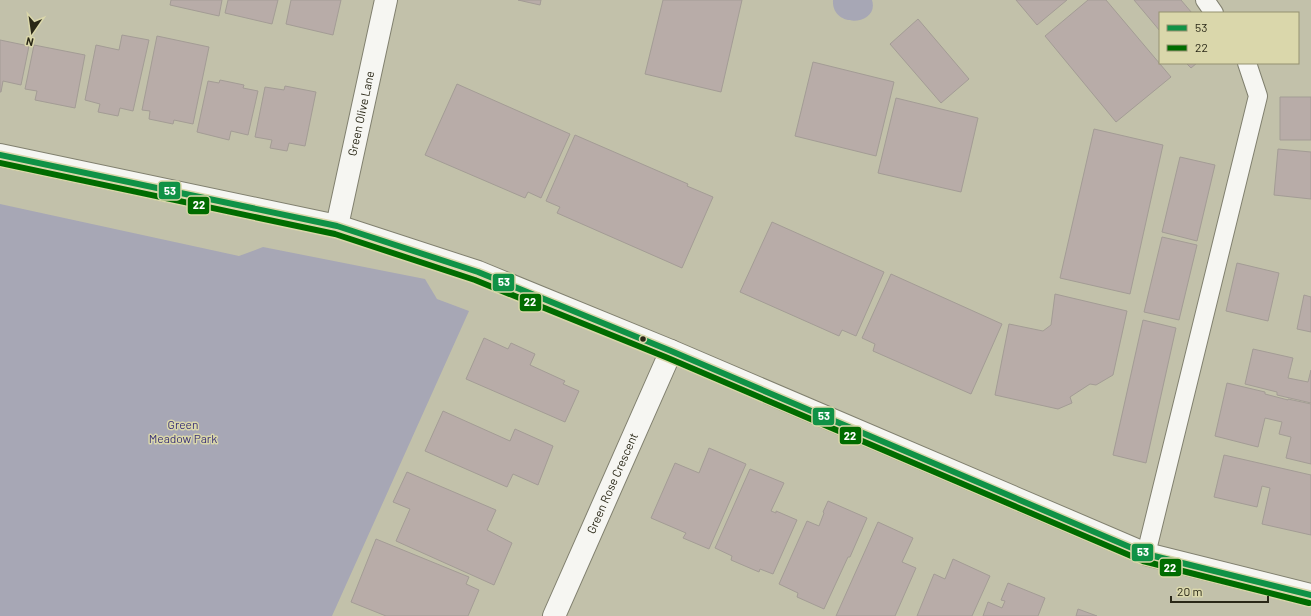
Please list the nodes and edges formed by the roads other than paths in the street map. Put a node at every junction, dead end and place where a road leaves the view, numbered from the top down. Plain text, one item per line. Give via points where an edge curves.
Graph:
1 (386, 0) edge
2 (1205, 0) edge
3 (1213, 12) edge
4 (1247, 64) edge
5 (0, 155) edge
6 (337, 226) junction
7 (671, 351) junction
8 (1146, 554) junction
9 (1311, 595) edge
10 (554, 616) edge

1 - 6 street, Green Olive Lane
2 - 3 lane
4 - 8 lane via 1258,96
5 - 6 street
6 - 7 street via 478,272
7 - 8 street
7 - 10 street, Green Rose Crescent
8 - 9 street

